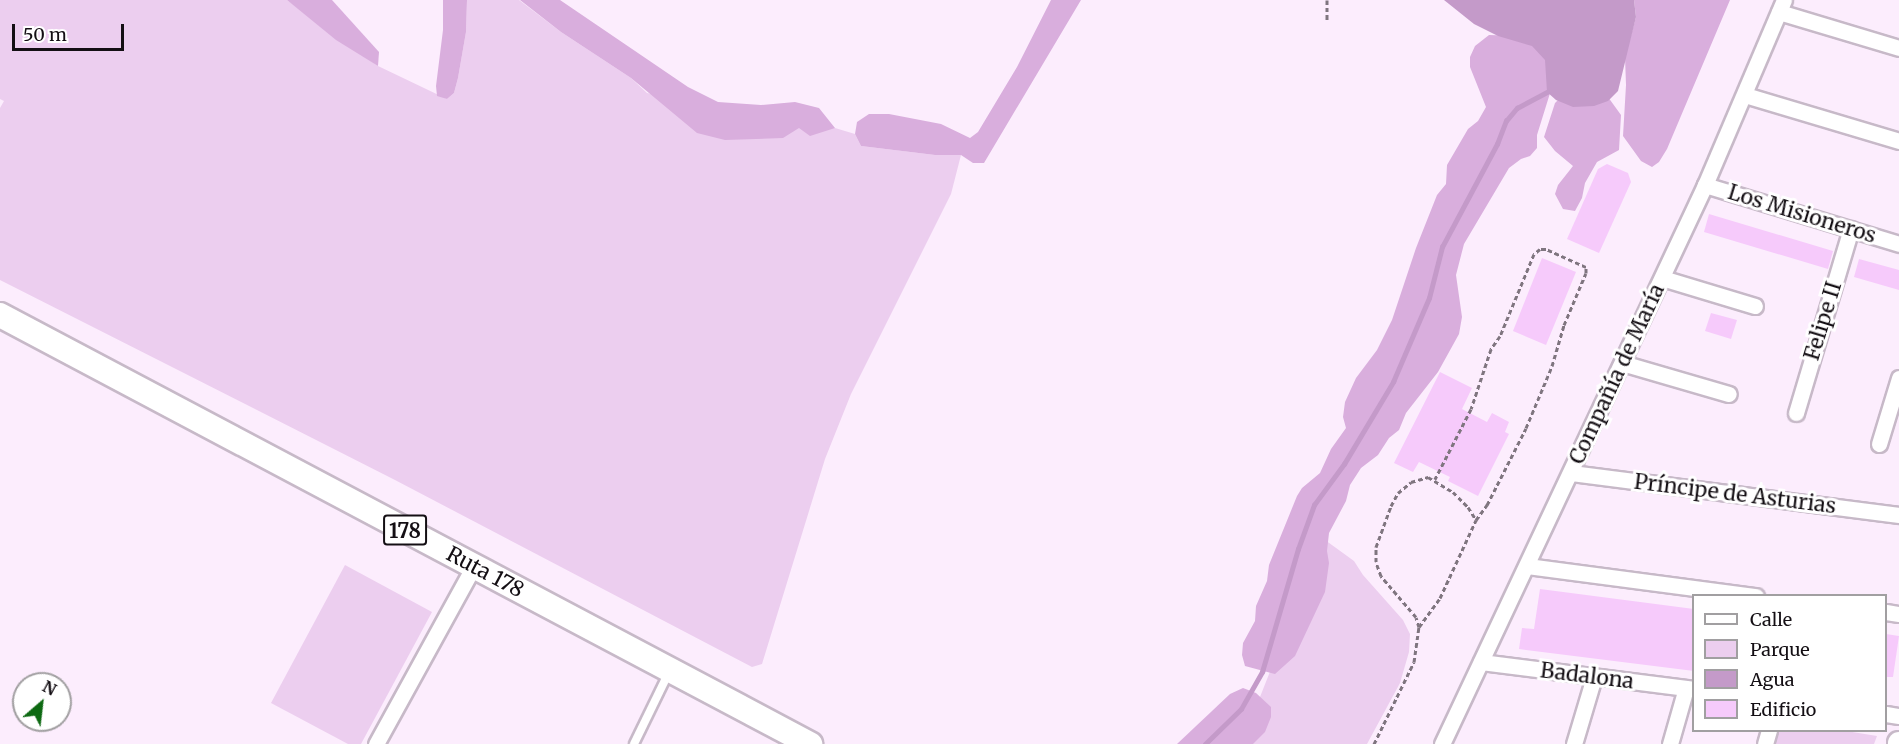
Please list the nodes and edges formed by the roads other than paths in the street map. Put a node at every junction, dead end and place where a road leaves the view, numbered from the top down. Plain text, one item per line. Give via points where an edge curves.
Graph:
1 (1782, 6) edge
2 (1899, 48) edge
3 (1745, 95) junction
4 (1899, 141) edge
5 (1705, 185) junction
6 (1851, 229) junction
7 (1899, 243) edge
8 (1662, 278) junction
9 (1755, 306) dead end
10 (0, 315) edge
11 (1622, 363) junction
12 (1899, 378) edge
13 (1729, 394) dead end
14 (1796, 413) dead end
15 (1880, 444) dead end
16 (1571, 473) junction
17 (1899, 515) edge
18 (474, 566) junction
19 (1527, 566) junction
20 (1741, 594) edge
21 (1481, 662) junction
22 (670, 671) junction
23 (1594, 677) junction
24 (1690, 689) edge
25 (376, 744) edge
26 (634, 744) edge
27 (810, 744) edge
28 (1442, 744) edge
29 (1574, 744) edge
30 (1670, 744) edge

1 - 2 street
1 - 3 street, Compañía de María
3 - 4 street
3 - 5 street, Compañía de María
5 - 6 street, Los Misioneros
5 - 8 street, Compañía de María
6 - 7 street, Los Misioneros
6 - 14 street, Felipe II
8 - 9 street
8 - 11 street, Compañía de María
10 - 18 main road, Ruta 178 / 178
11 - 13 street
11 - 16 street, Compañía de María
12 - 15 street
16 - 17 street, Príncipe de Asturias
16 - 19 street, Compañía de María
18 - 22 main road, Ruta 178 / 178
18 - 25 street
19 - 20 street
19 - 21 street, Compañía de María
21 - 23 street, Badalona
21 - 28 street, Compañía de María
22 - 26 lane
22 - 27 main road, Ruta 178 / 178
23 - 24 street, Badalona
23 - 29 street
24 - 30 street

